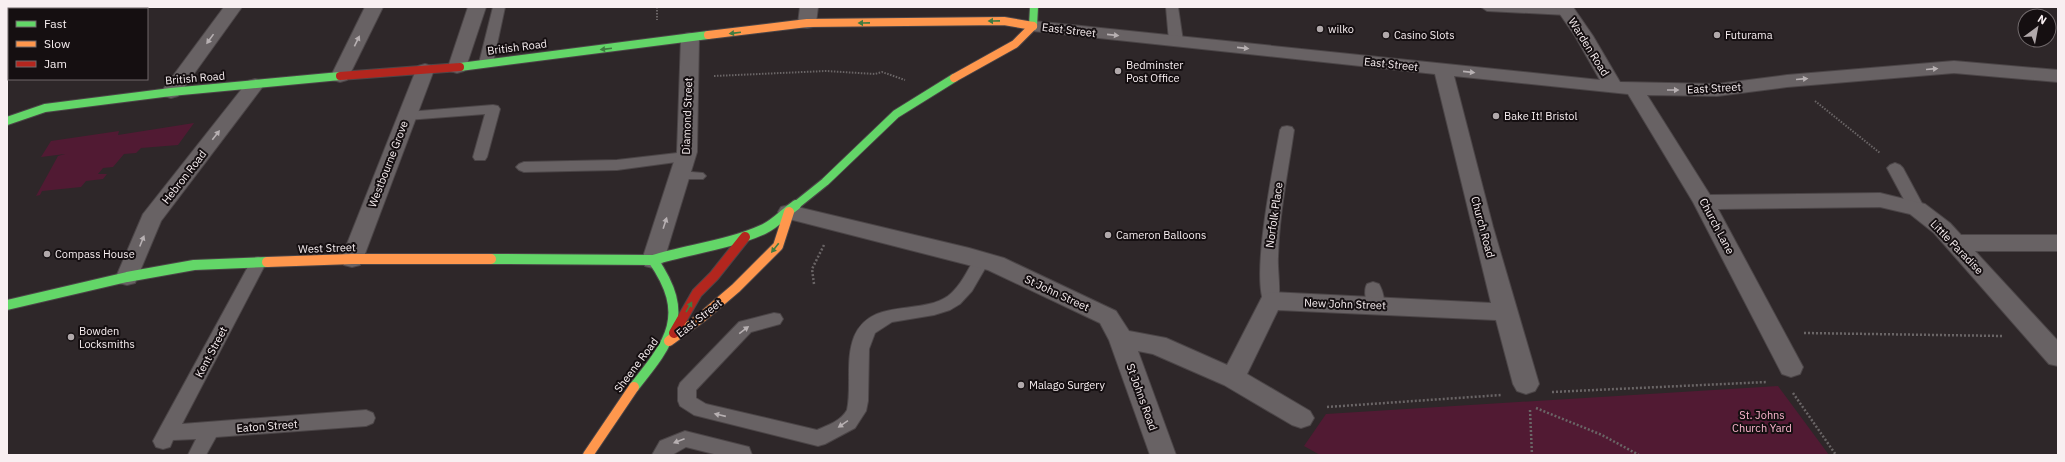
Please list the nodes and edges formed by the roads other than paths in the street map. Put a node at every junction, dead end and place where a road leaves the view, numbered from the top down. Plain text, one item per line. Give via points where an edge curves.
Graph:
1 (233, 7) edge
2 (374, 7) edge
3 (477, 7) edge
4 (500, 7) edge
5 (1034, 7) edge
6 (1486, 7) edge
7 (1172, 9) edge
8 (1566, 9) edge
9 (808, 15) edge
10 (1033, 26) junction
11 (690, 38) junction
12 (1176, 41) junction
13 (486, 63) junction
14 (457, 67) junction
15 (424, 70) junction
16 (1443, 70) junction
17 (340, 76) junction
18 (2058, 76) edge
19 (255, 85) junction
20 (1614, 87) junction
21 (1634, 89) junction
22 (171, 92) junction
23 (407, 116) junction
24 (7, 121) edge
25 (1286, 130) dead end
26 (480, 157) dead end
27 (686, 157) junction
28 (524, 167) dead end
29 (1895, 168) road end
30 (1704, 202) junction
31 (1917, 209) junction
32 (789, 212) junction
33 (745, 237) junction
34 (1956, 243) junction
35 (2058, 243) edge
36 (352, 259) junction
37 (653, 260) junction
38 (982, 260) junction
39 (258, 263) junction
40 (127, 277) junction
41 (1271, 301) junction
42 (7, 306) edge
43 (1505, 312) junction
44 (774, 319) dead end
45 (1121, 339) junction
46 (669, 341) junction
47 (2058, 357) edge
48 (1791, 367) road end
49 (1233, 378) junction
50 (1528, 389) road end
51 (366, 418) dead end
52 (1301, 418) road end
53 (210, 430) junction
54 (165, 437) joint
55 (197, 454) edge
56 (588, 455) edge
57 (662, 455) edge
58 (742, 455) edge
59 (1163, 455) edge

1 -> 22 street
17 -> 2 street
3 - 14 street
4 - 13 lane
5 - 10 main road
6 - 8 lane
7 - 12 lane
8 - 20 street, Warden Road
10 -> 9 main road, British Road via 1004,21
9 -> 11 main road, British Road
10 -> 12 street, East Street
10 - 32 main road, East Street via 1015,44 896,114 826,182
11 -> 13 main road, British Road
11 - 27 street, Diamond Street
12 -> 16 street, East Street
13 - 14 main road, British Road
14 - 15 main road, British Road
15 - 17 main road, British Road
15 - 23 street, Westbourne Grove
16 -> 20 street, East Street
16 - 43 street, Church Road
17 - 19 main road, British Road
21 -> 18 street, East Street via 1718,90 1787,81 1954,67
19 - 22 main road, British Road
40 -> 19 street, Hebron Road via 151,219
20 - 21 street, East Street
21 - 30 street, Church Lane
22 - 24 main road, British Road via 45,108
23 - 26 lane via 493,109
23 - 36 street, Westbourne Grove
25 - 41 lane, Norfolk Place via 1268,250
27 - 28 lane via 617,166
37 -> 27 street, Diamond Street via 689,176
29 - 31 lane
30 - 31 street, Little Paradise via 1880,200
30 - 48 street, Church Lane
31 - 34 street, Little Paradise via 1942,228
32 - 33 main road, East Street via 766,229
32 - 38 street, St John Street
32 -> 46 main road, East Street via 778,246 736,288
33 - 37 main road, East Street
46 -> 33 main road, East Street via 697,292 714,276
34 - 35 street
34 - 47 street, Little Paradise
36 - 37 main road, West Street
36 - 39 main road, West Street
37 - 46 main road, Sheene Road via 660,268 670,294 673,313
38 -> 44 lane via 966,287 954,300 942,306 880,319 869,328 859,351 858,405 853,418 818,438 701,410 688,401 687,388 745,327
38 - 45 street, St John Street via 996,264 1108,317
39 - 40 main road, West Street via 194,265
39 - 54 lane, Kent Street
40 - 42 main road, West Street
41 - 43 street, New John Street via 1374,296
41 - 49 street
43 - 50 street, Church Road
45 - 49 street via 1157,345
45 - 59 street, St Johns Road
46 - 56 main road, Sheene Road via 614,414
49 - 52 street
51 - 53 lane, Eaton Street
53 - 54 lane, Eaton Street
53 - 55 lane
58 -> 57 lane via 685,439 667,447

